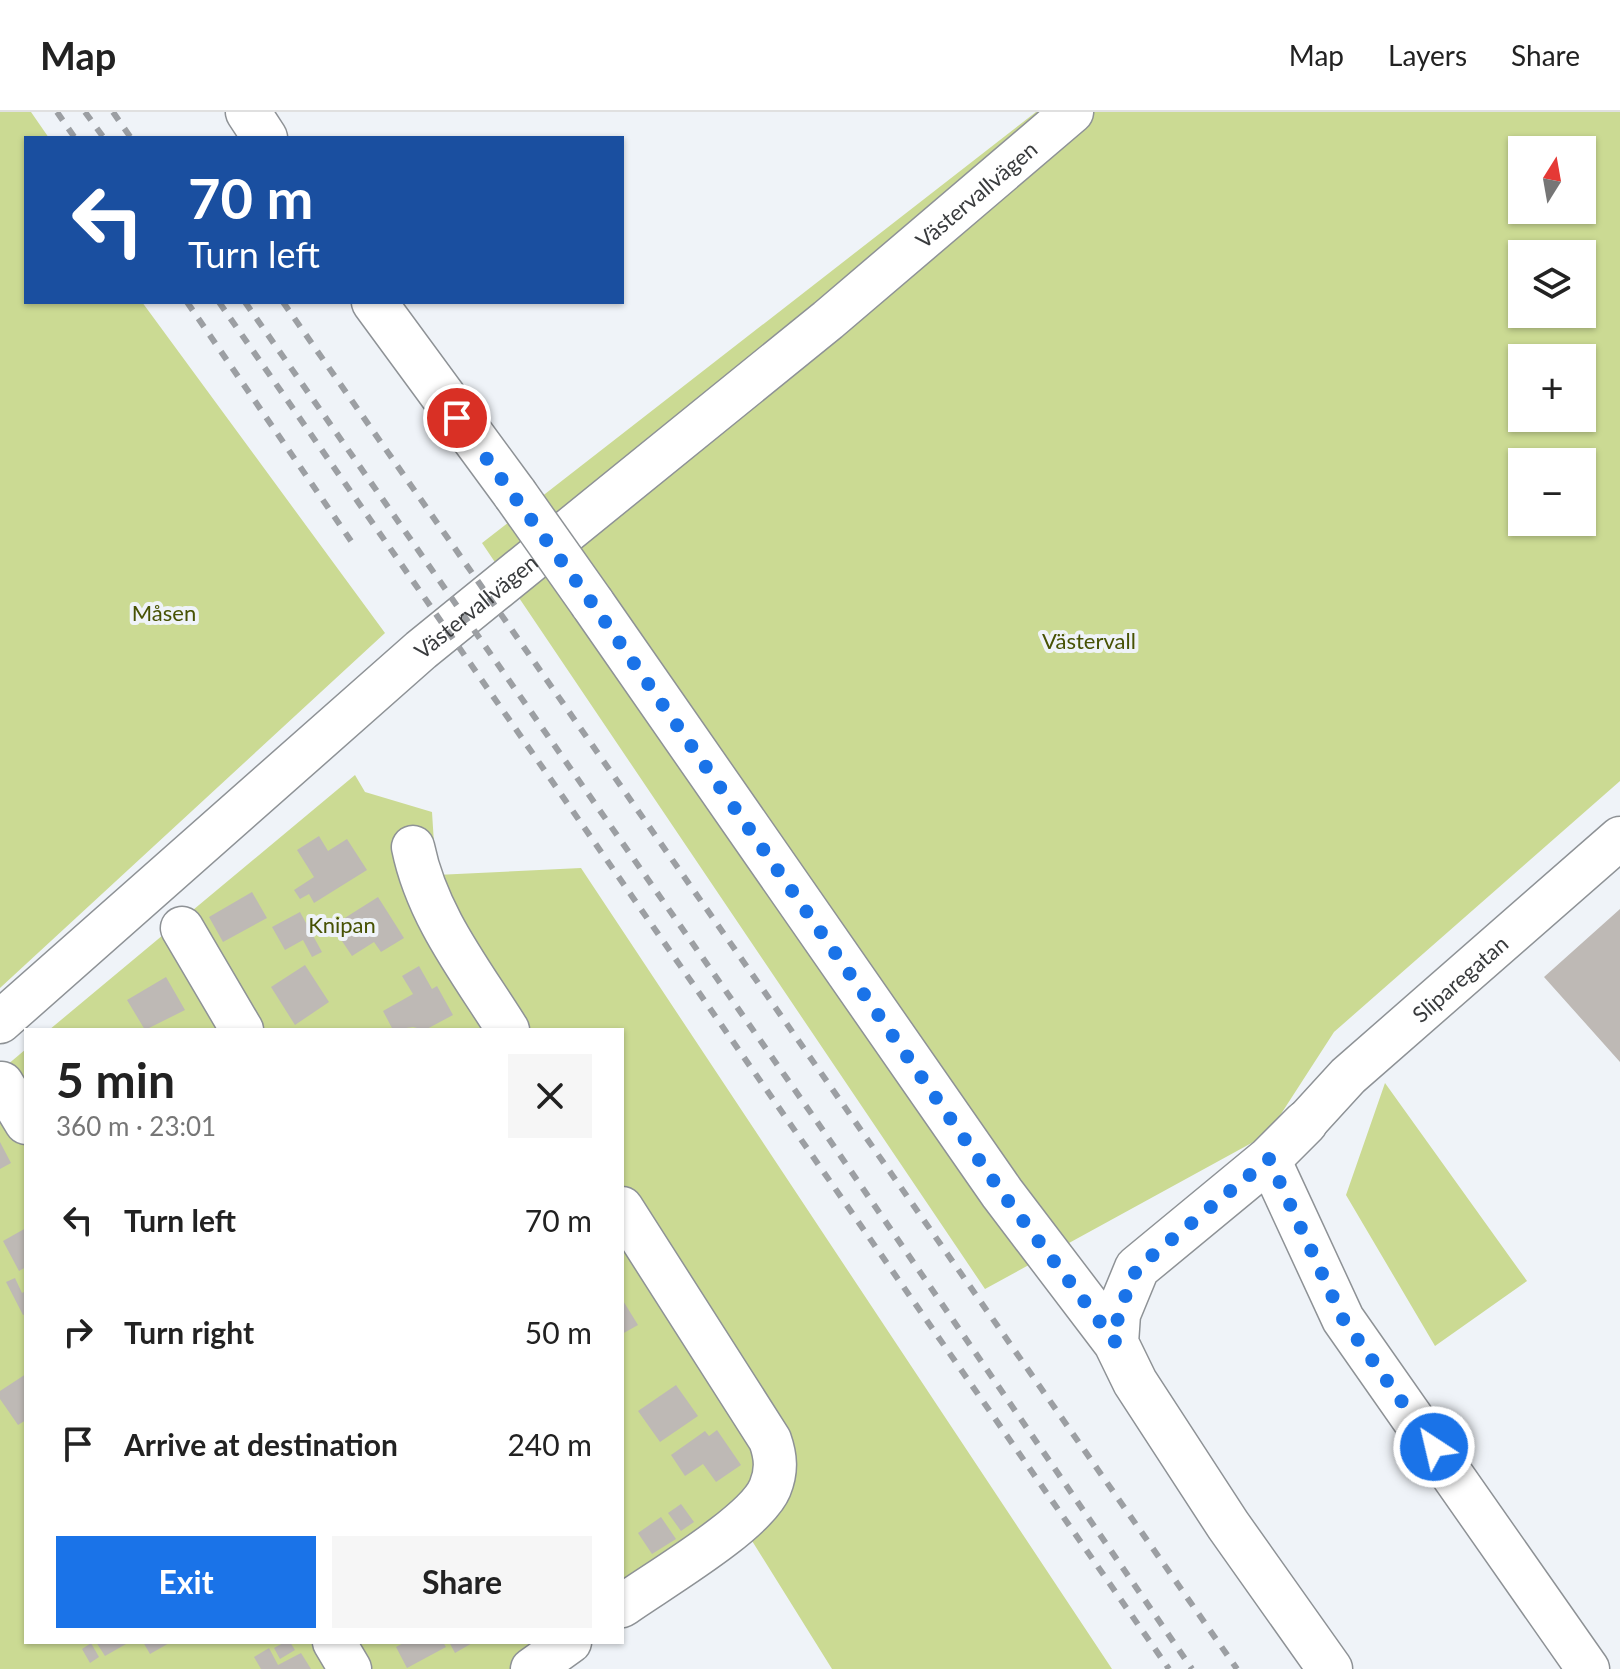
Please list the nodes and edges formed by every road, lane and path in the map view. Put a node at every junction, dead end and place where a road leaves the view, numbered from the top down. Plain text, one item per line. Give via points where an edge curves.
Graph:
1 (248, 112) edge
2 (1072, 112) edge
3 (264, 136) edge
4 (375, 304) edge
5 (1620, 838) edge
6 (413, 847) dead end
7 (182, 928) dead end
8 (0, 1022) edge
9 (241, 1028) edge
10 (507, 1028) edge
11 (2, 1083) dead end
12 (24, 1120) edge
13 (1305, 1123) joint
14 (1269, 1159) junction
15 (624, 1211) edge
16 (1116, 1343) junction
17 (624, 1605) edge
18 (335, 1644) edge
19 (567, 1644) edge
20 (350, 1669) edge
21 (532, 1669) edge
22 (1330, 1669) edge
23 (1588, 1669) edge

1 - 3 main road
2 - 8 street, Västervallvägen via 828,320 433,640
4 - 16 main road, bridge via 592,603 1002,1193
5 - 13 street, Sliparegatan via 1348,1076
6 - 10 street via 420,882 437,918
7 - 9 street
11 - 12 street
13 - 14 main road
14 - 16 main road via 1137,1268 1118,1314
14 - 23 street via 1343,1319
15 - 17 street via 770,1440 775,1456 770,1490 753,1512
16 - 22 main road via 1143,1395
18 - 20 street
19 - 21 street

